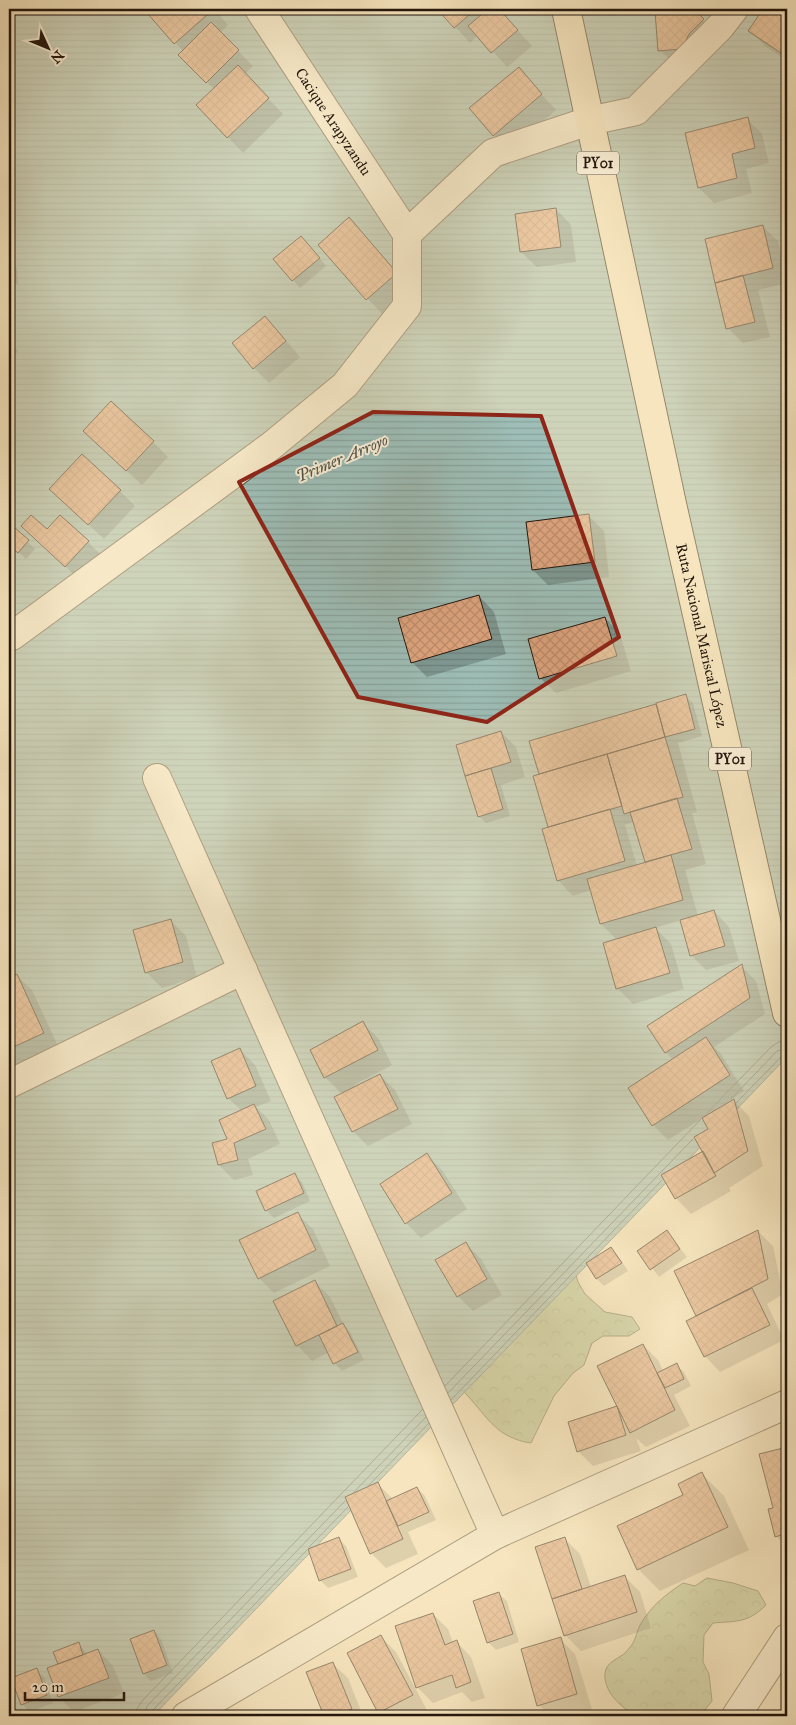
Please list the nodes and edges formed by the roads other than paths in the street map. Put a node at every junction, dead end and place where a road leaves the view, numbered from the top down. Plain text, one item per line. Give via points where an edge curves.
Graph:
1 (259, 9) edge
2 (566, 9) edge
3 (734, 9) edge
4 (589, 121) junction
5 (407, 234) junction
6 (9, 633) edge
7 (157, 778) dead end
8 (243, 970) junction
9 (787, 1013) edge
10 (9, 1084) edge
11 (787, 1404) edge
12 (495, 1534) junction
13 (787, 1638) edge
14 (186, 1716) edge
15 (736, 1716) edge

1 - 5 street, Cacique Arapyzandu
2 - 4 highway, PY01
3 - 4 street via 636,111
4 - 5 street via 493,153
4 - 9 highway, Ruta Nacional Mariscal López / PY01
5 - 6 street via 407,306 345,385 271,446 12,636
7 - 8 street
8 - 10 street
8 - 12 street
11 - 12 street
12 - 14 street
13 - 15 street

